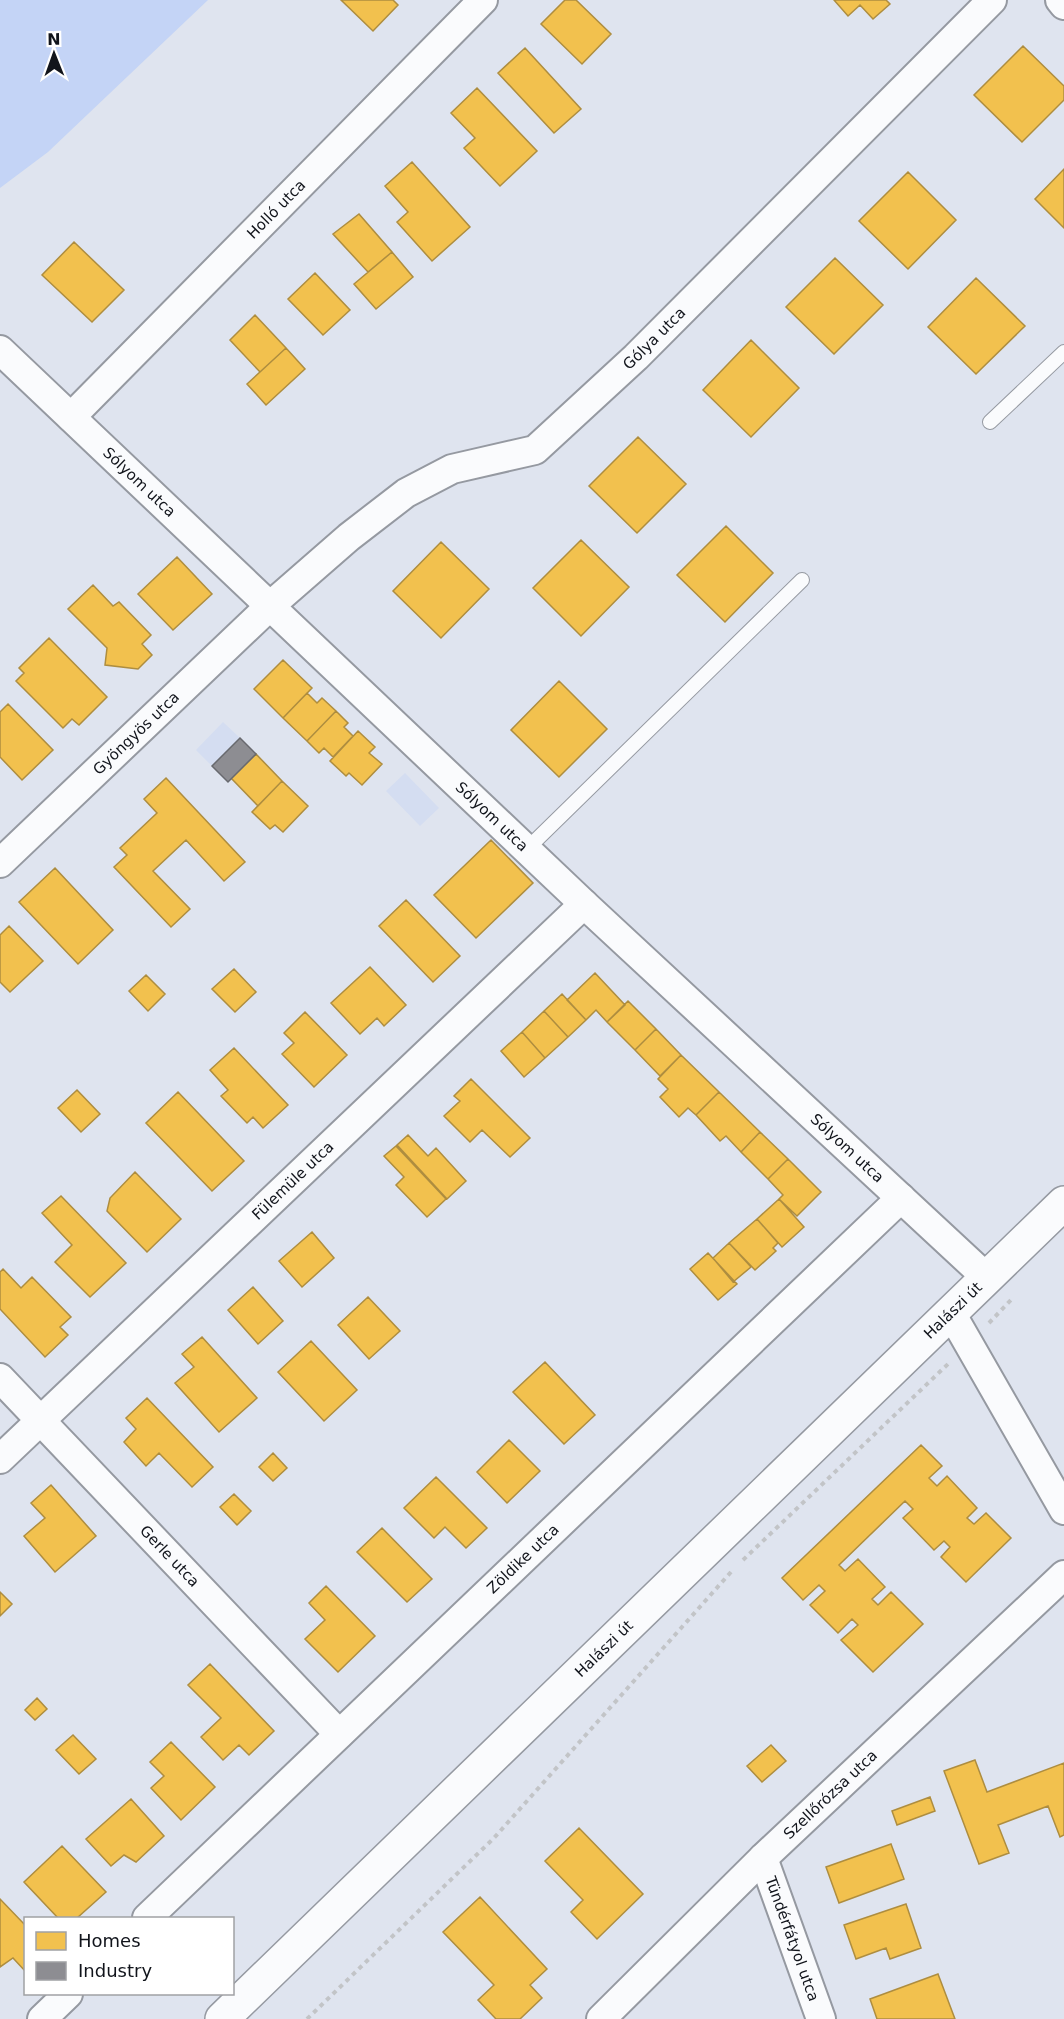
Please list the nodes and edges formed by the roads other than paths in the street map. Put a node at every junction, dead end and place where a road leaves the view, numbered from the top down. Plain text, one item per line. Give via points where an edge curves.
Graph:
1 (483, 0) edge
2 (992, 0) edge
3 (1060, 0) edge
4 (1064, 5) edge
5 (0, 350) edge
6 (1064, 352) edge
7 (71, 417) junction
8 (990, 422) dead end
9 (801, 580) dead end
10 (271, 605) junction
11 (527, 849) junction
12 (0, 863) edge
13 (584, 904) junction
14 (901, 1198) junction
15 (1064, 1203) edge
16 (987, 1278) junction
17 (951, 1313) junction
18 (0, 1378) edge
19 (41, 1420) junction
20 (0, 1459) edge
21 (1064, 1510) edge
22 (1064, 1575) edge
23 (339, 1734) junction
24 (763, 1858) junction
25 (148, 1917) edge
26 (67, 1995) edge
27 (42, 2019) edge
28 (222, 2019) edge
29 (601, 2019) edge
30 (821, 2019) edge

1 - 7 street, Holló utca
2 - 10 street, Gólya utca via 636,357 536,450 452,469 406,493
3 - 4 street
5 - 7 street, Sólyom utca
6 - 8 lane
7 - 10 street, Sólyom utca
9 - 11 lane
10 - 11 street, Sólyom utca
10 - 12 street, Gyöngyös utca
11 - 13 street, Sólyom utca
13 - 14 street, Sólyom utca
13 - 19 street, Fülemüle utca
14 - 16 street, Sólyom utca
14 - 23 street, Zöldike utca
15 - 16 main road, Halászi út
16 - 17 main road, Halászi út
17 - 21 street
17 - 28 main road, Halászi út
18 - 19 street, Gerle utca
19 - 20 street, Fülemüle utca
19 - 23 street, Gerle utca
22 - 24 street, Szellőrózsa utca
23 - 25 street, Zöldike utca
24 - 29 street, Szellőrózsa utca
24 - 30 street, Tündérfátyol utca
26 - 27 street

